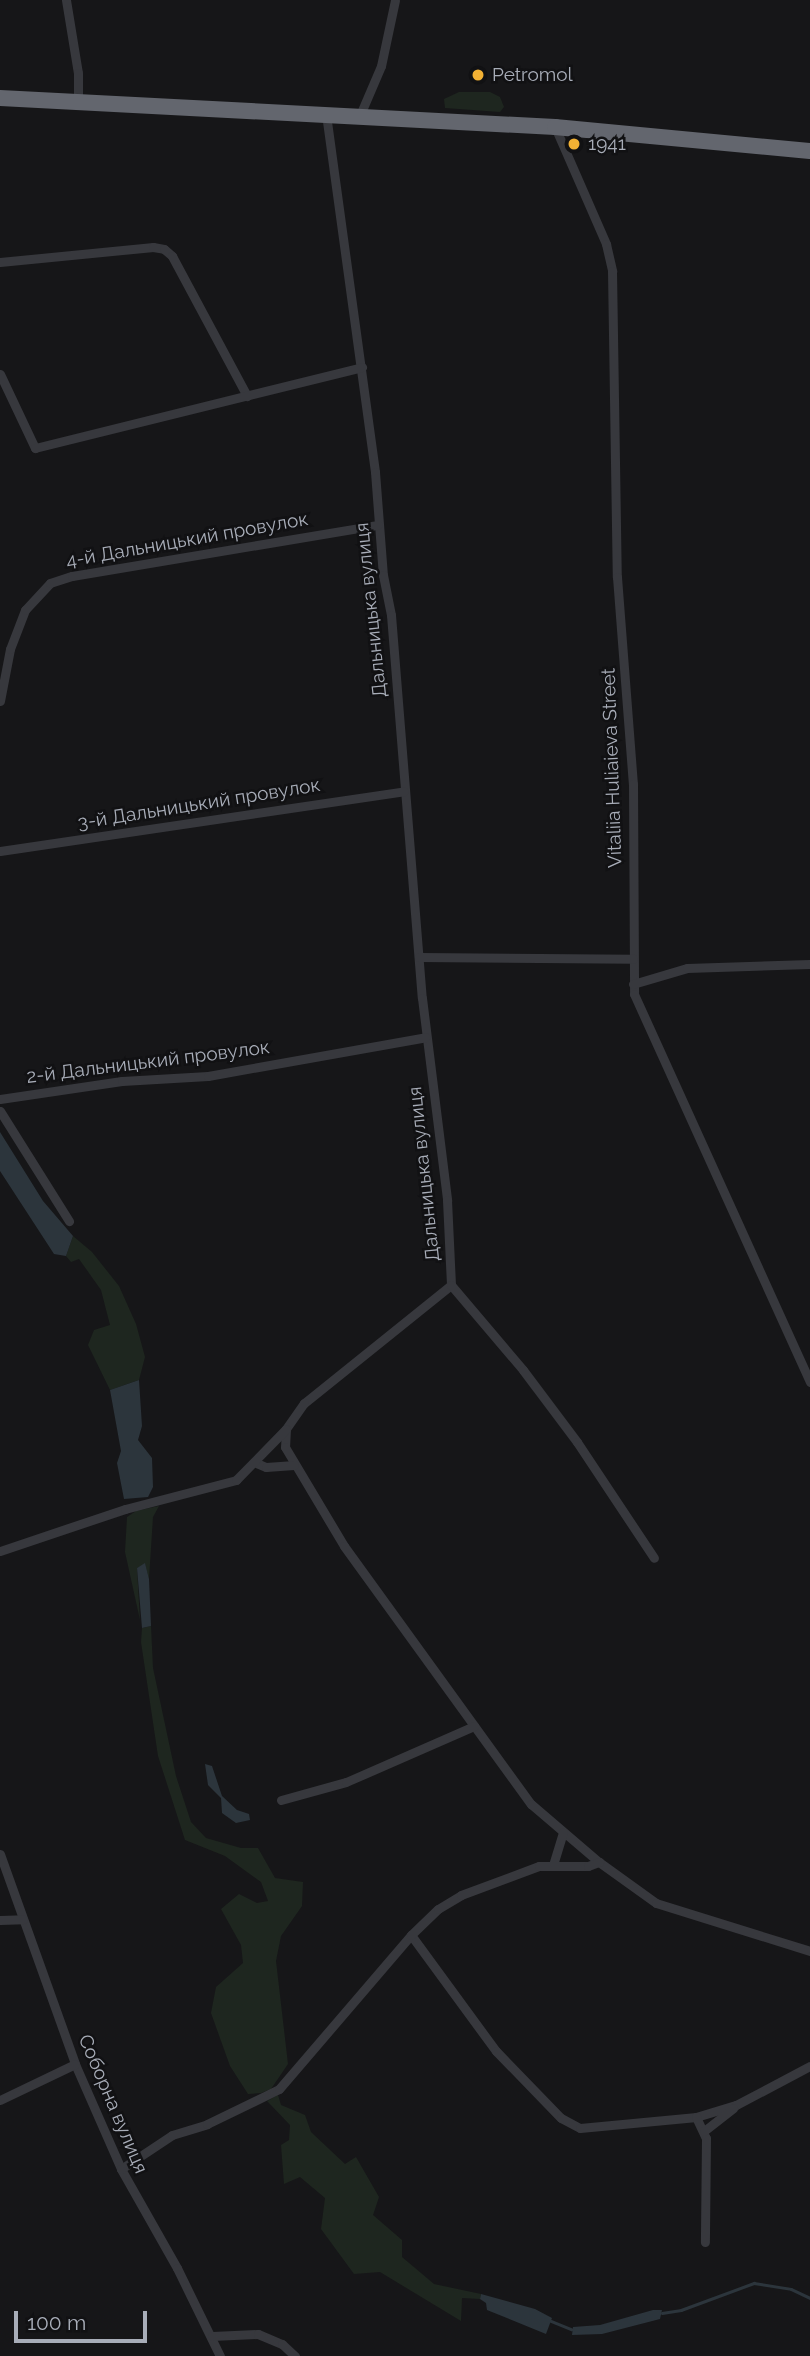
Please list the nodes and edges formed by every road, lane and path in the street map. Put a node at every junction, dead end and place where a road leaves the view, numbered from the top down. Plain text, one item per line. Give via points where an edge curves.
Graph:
1 (66, 0) edge
2 (395, 0) edge
3 (0, 98) edge
4 (78, 102) junction
5 (326, 114) junction
6 (360, 115) junction
7 (555, 127) junction
8 (810, 151) edge
9 (0, 262) edge
10 (362, 367) junction
11 (0, 374) edge
12 (247, 396) junction
13 (378, 525) junction
14 (0, 701) edge
15 (404, 791) junction
16 (0, 851) edge
17 (419, 957) junction
18 (633, 959) junction
19 (810, 964) edge
20 (633, 984) junction
21 (426, 1037) junction
22 (0, 1100) edge
23 (0, 1111) edge
24 (69, 1221) dead end
25 (451, 1285) junction
26 (810, 1382) edge
27 (286, 1429) junction
28 (254, 1462) junction
29 (294, 1465) junction
30 (0, 1551) edge
31 (654, 1558) dead end
32 (474, 1726) junction
33 (281, 1800) dead end
34 (563, 1832) junction
35 (0, 1854) edge
36 (599, 1862) junction
37 (553, 1865) junction
38 (23, 1919) junction
39 (0, 1920) edge
40 (411, 1935) junction
41 (810, 1951) edge
42 (75, 2064) junction
43 (810, 2066) edge
44 (0, 2100) edge
45 (736, 2105) junction
46 (696, 2117) junction
47 (704, 2131) junction
48 (121, 2169) junction
49 (705, 2242) dead end
50 (212, 2336) junction
51 (220, 2356) edge
52 (295, 2356) edge

1 - 4 street
2 - 6 street via 380,66
3 - 4 highway
4 - 5 highway
5 - 6 highway
5 - 10 street, Дальницька вулиця
6 - 7 highway
7 - 8 highway
7 - 18 street, Vitaliia Huliaieva Street via 606,244 612,271 617,577 633,784
9 - 12 street via 164,249 172,256
10 - 12 street
10 - 13 street, Дальницька вулиця
11 - 12 street via 34,448
13 - 14 street, 4-й Дальницький провулок via 50,583 25,610 10,649
13 - 15 street, Дальницька вулиця via 391,615
15 - 16 street, 3-й Дальницький провулок
15 - 17 street, Дальницька вулиця
17 - 18 street
17 - 21 street, Дальницька вулиця
18 - 20 street, Vitaliia Huliaieva Street
19 - 20 street via 687,968
20 - 26 street, Vitaliia Huliaieva Street via 636,1004
21 - 22 street, 2-й Дальницький провулок via 208,1076 122,1081
21 - 25 street, Дальницька вулиця via 448,1210
23 - 24 street
25 - 27 street, Дальницька вулиця via 304,1403
25 - 31 street via 523,1370
27 - 28 street, Дальницька вулиця
27 - 29 street via 285,1447
28 - 29 street via 266,1467
28 - 30 street, Дальницька вулиця via 229,1483 125,1509
29 - 32 street via 344,1546
32 - 33 street via 346,1782
32 - 34 street via 531,1804
34 - 36 street
34 - 37 street
35 - 38 street, Соборна вулиця
36 - 37 street
36 - 41 street via 656,1903
37 - 40 street via 514,1873 461,1895
38 - 39 street
38 - 42 street, Соборна вулиця
40 - 46 street via 496,2051 573,2126 587,2129
40 - 48 street via 275,2092 173,2135
42 - 44 street
42 - 48 street, Соборна вулиця
43 - 45 street
45 - 46 street
45 - 47 street
46 - 47 street
47 - 49 street
48 - 50 street, Соборна вулиця
50 - 51 street, Соборна вулиця
50 - 52 street via 258,2334 282,2344

